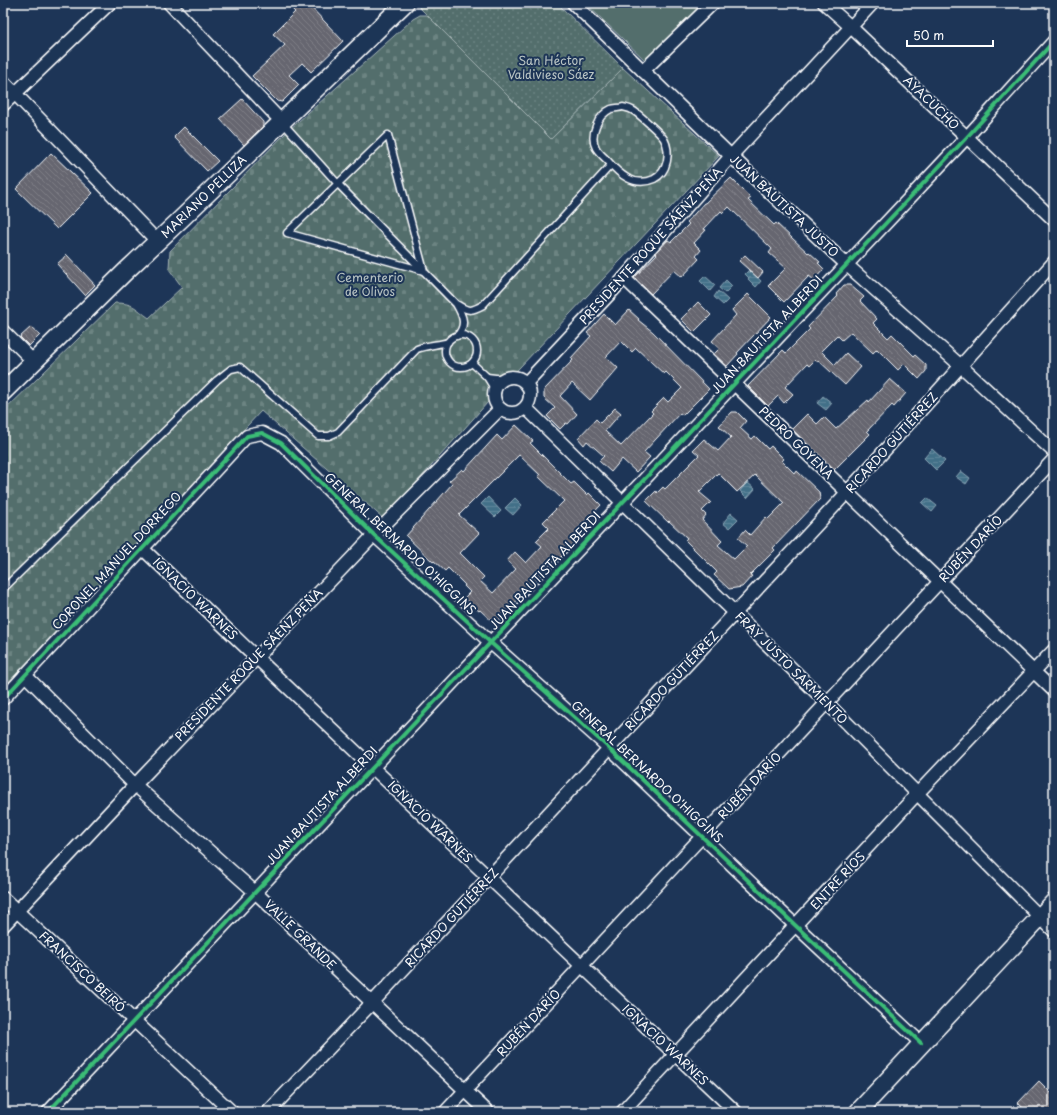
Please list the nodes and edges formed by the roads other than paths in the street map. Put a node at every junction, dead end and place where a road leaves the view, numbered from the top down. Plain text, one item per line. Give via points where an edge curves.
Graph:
1 (110, 3) edge
2 (169, 3) edge
3 (405, 3) edge
4 (573, 3) edge
5 (713, 3) edge
6 (824, 3) edge
7 (873, 3) edge
8 (851, 27) junction
9 (1054, 41) edge
10 (643, 70) junction
11 (3, 81) edge
12 (15, 94) junction
13 (3, 105) edge
14 (282, 122) junction
15 (967, 137) junction
16 (731, 156) junction
17 (611, 165) junction
18 (338, 184) junction
19 (1054, 220) edge
20 (157, 241) junction
21 (1054, 262) edge
22 (847, 265) junction
23 (424, 271) junction
24 (624, 278) junction
25 (456, 304) junction
26 (3, 331) edge
27 (457, 336) junction
28 (448, 342) junction
29 (34, 362) junction
30 (472, 363) junction
31 (961, 366) junction
32 (487, 377) junction
33 (504, 379) junction
34 (526, 383) junction
35 (734, 385) junction
36 (495, 390) junction
37 (3, 392) edge
38 (526, 408) junction
39 (500, 409) junction
40 (247, 436) joint
41 (1054, 452) edge
42 (1054, 459) edge
43 (847, 492) junction
44 (622, 503) junction
45 (374, 535) junction
46 (143, 548) junction
47 (940, 582) junction
48 (3, 590) edge
49 (735, 613) junction
50 (491, 642) junction
51 (1054, 650) edge
52 (256, 658) junction
53 (1034, 672) junction
54 (25, 675) junction
55 (1054, 691) edge
56 (3, 699) edge
57 (827, 703) junction
58 (609, 748) junction
59 (373, 768) junction
60 (135, 785) junction
61 (917, 794) junction
62 (702, 837) junction
63 (489, 878) junction
64 (255, 892) junction
65 (3, 898) edge
66 (1054, 902) edge
67 (16, 912) junction
68 (1040, 917) junction
69 (3, 926) edge
70 (796, 926) junction
71 (1054, 931) edge
72 (582, 966) junction
73 (372, 1003) junction
74 (135, 1020) junction
75 (921, 1043) junction
76 (675, 1055) junction
77 (466, 1090) junction
78 (48, 1112) edge
79 (232, 1112) edge
80 (268, 1112) edge
81 (445, 1112) edge
82 (488, 1112) edge
83 (622, 1112) edge
84 (736, 1112) edge
85 (858, 1112) edge

1 - 12 street
2 - 14 street
3 - 14 street, MARIANO PELLIZA
4 - 10 street, JUAN BAUTISTA JUSTO
5 - 10 street
6 - 8 street, AYACUCHO
7 - 8 street, PRESIDENTE ROQUE SÁENZ PEÑA
8 - 15 street, AYACUCHO
8 - 16 street, PRESIDENTE ROQUE SÁENZ PEÑA
9 - 15 street, JUAN BAUTISTA ALBERDI
10 - 16 street, JUAN BAUTISTA JUSTO
11 - 12 street
12 - 13 street
12 - 20 street
14 - 18 lane
14 - 20 street, MARIANO PELLIZA
15 - 19 street, AYACUCHO
15 - 22 street, JUAN BAUTISTA ALBERDI
16 - 22 street, JUAN BAUTISTA JUSTO
16 - 24 street, PRESIDENTE ROQUE SÁENZ PEÑA
17 - 17 lane via 625,177 636,182 655,178 663,171 668,161 664,138 633,110 623,107 611,110 602,116 594,135 596,148
17 - 25 lane via 483,305 474,310 465,310
18 - 23 lane
18 - 23 lane via 388,135
18 - 23 lane via 287,233
20 - 29 street, MARIANO PELLIZA
21 - 31 street, RICARDO GUTIÉRREZ
22 - 31 street, JUAN BAUTISTA JUSTO
22 - 35 street, JUAN BAUTISTA ALBERDI
23 - 25 lane
24 - 34 street, PRESIDENTE ROQUE SÁENZ PEÑA
24 - 35 street, PEDRO GOYENA
25 - 27 lane via 463,323 462,330
26 - 29 street
27 - 28 lane
27 - 30 lane via 468,337 475,344 477,355
28 - 30 lane via 445,352 452,365 462,367
28 - 48 lane via 417,349 338,432 329,436 318,436 240,367 232,368
29 - 37 street, MARIANO PELLIZA
30 - 32 lane
31 - 41 street, JUAN BAUTISTA JUSTO
31 - 43 street, RICARDO GUTIÉRREZ
32 - 33 lane
32 - 36 lane
33 - 34 street via 516,378
33 - 36 street
34 - 38 street via 531,398
35 - 43 street, PEDRO GOYENA
35 - 44 street, JUAN BAUTISTA ALBERDI
36 - 39 street via 494,399
38 - 39 street via 516,413
38 - 44 street, FRAY JUSTO SARMIENTO
39 - 45 street, PRESIDENTE ROQUE SÁENZ PEÑA
40 - 45 street, GENERAL BERNARDO O'HIGGINS via 262,432 281,443
40 - 46 street, CORONEL MANUEL DORREGO
42 - 47 street, RUBÉN DARÍO
43 - 47 street, PEDRO GOYENA
43 - 49 street, RICARDO GUTIÉRREZ
44 - 49 street, FRAY JUSTO SARMIENTO
44 - 50 street, JUAN BAUTISTA ALBERDI
45 - 50 street, GENERAL BERNARDO O'HIGGINS
45 - 52 street, PRESIDENTE ROQUE SÁENZ PEÑA
46 - 52 street, IGNACIO WARNES
46 - 54 street, CORONEL MANUEL DORREGO
47 - 53 street, PEDRO GOYENA
47 - 57 street, RUBÉN DARÍO
49 - 57 street, FRAY JUSTO SARMIENTO
49 - 58 street, RICARDO GUTIÉRREZ
50 - 58 street, GENERAL BERNARDO O'HIGGINS
50 - 59 street, JUAN BAUTISTA ALBERDI
51 - 53 street, ENTRE RÍOS
52 - 59 street, IGNACIO WARNES
52 - 60 street, PRESIDENTE ROQUE SÁENZ PEÑA
53 - 55 street, PEDRO GOYENA
53 - 61 street, ENTRE RÍOS
54 - 56 street, CORONEL MANUEL DORREGO
54 - 60 street, VALLE GRANDE
57 - 61 street, FRAY JUSTO SARMIENTO
57 - 62 street, RUBÉN DARÍO
58 - 62 street, GENERAL BERNARDO O'HIGGINS
58 - 63 street, RICARDO GUTIÉRREZ
59 - 63 street, IGNACIO WARNES
59 - 64 street, JUAN BAUTISTA ALBERDI
60 - 64 street, VALLE GRANDE
60 - 67 street, PRESIDENTE ROQUE SÁENZ PEÑA
61 - 68 street, FRAY JUSTO SARMIENTO
61 - 70 street, ENTRE RÍOS
62 - 70 street, GENERAL BERNARDO O'HIGGINS
62 - 72 street, RUBÉN DARÍO
63 - 72 street, IGNACIO WARNES
63 - 73 street, RICARDO GUTIÉRREZ
64 - 73 street, VALLE GRANDE
64 - 74 street, JUAN BAUTISTA ALBERDI
65 - 67 street, FRANCISCO BEIRÓ
66 - 68 street
67 - 69 street, PRESIDENTE ROQUE SÁENZ PEÑA
67 - 74 street, FRANCISCO BEIRÓ
68 - 71 street, FRAY JUSTO SARMIENTO
68 - 75 street
70 - 75 street, GENERAL BERNARDO O'HIGGINS
70 - 76 street, ENTRE RÍOS
72 - 76 street, IGNACIO WARNES
72 - 77 street, RUBÉN DARÍO
73 - 77 street, VALLE GRANDE
73 - 80 street, RICARDO GUTIÉRREZ
74 - 78 street, JUAN BAUTISTA ALBERDI
74 - 79 street, FRANCISCO BEIRÓ
75 - 85 street
76 - 83 street, ENTRE RÍOS
76 - 84 street, IGNACIO WARNES
77 - 81 street, RUBÉN DARÍO
77 - 82 street, VALLE GRANDE

